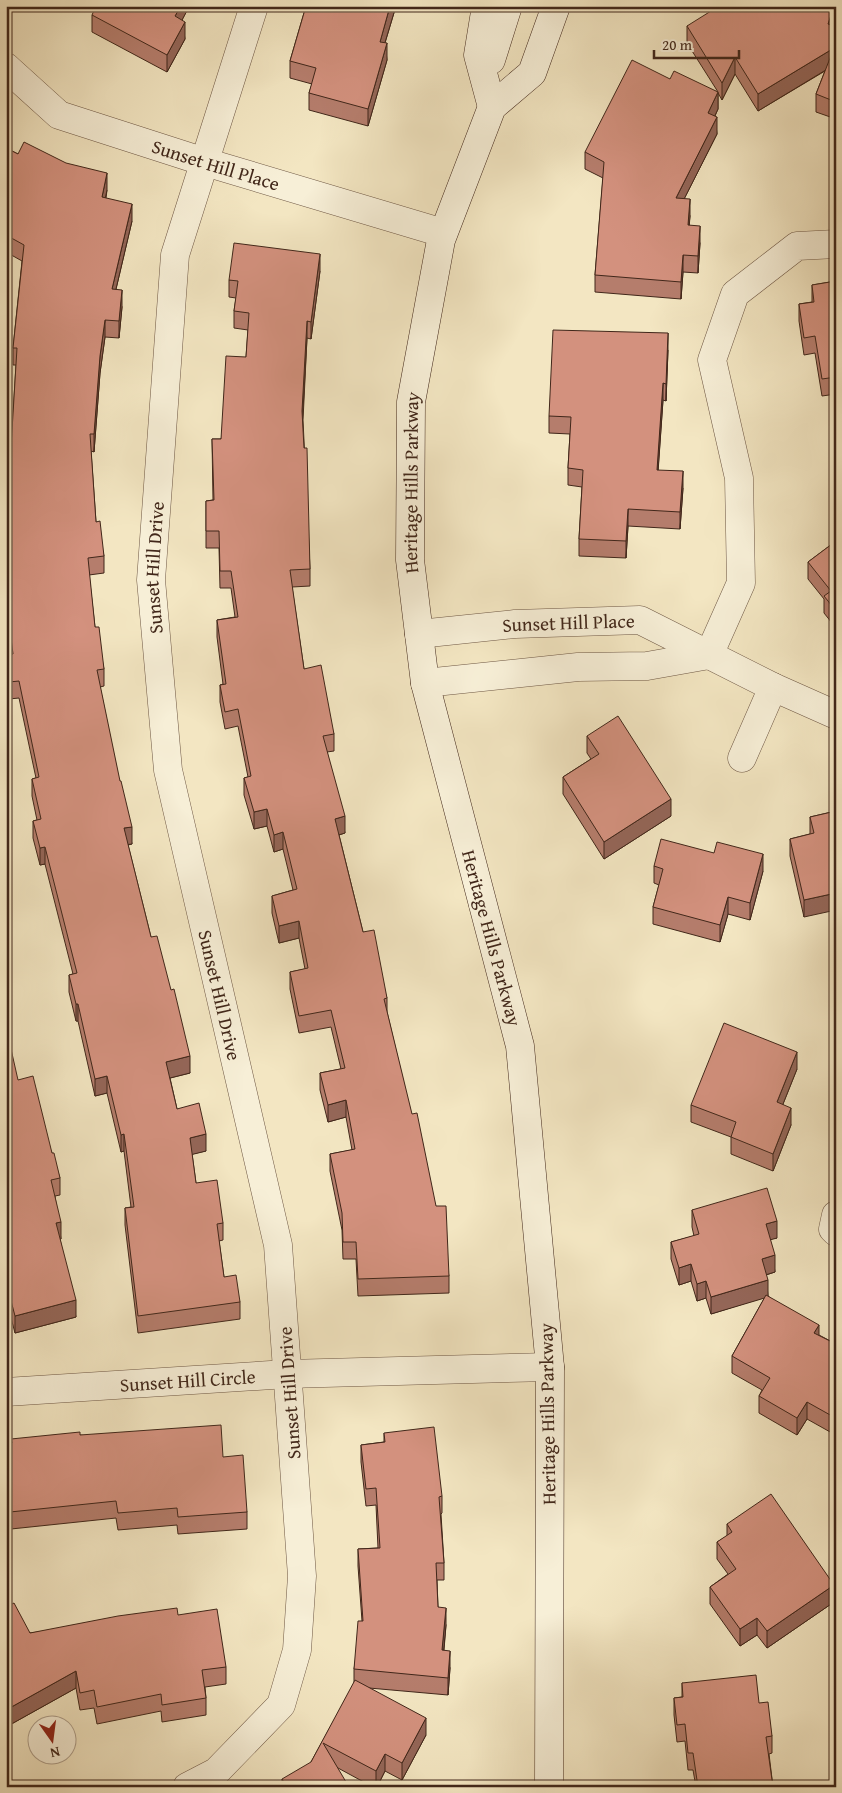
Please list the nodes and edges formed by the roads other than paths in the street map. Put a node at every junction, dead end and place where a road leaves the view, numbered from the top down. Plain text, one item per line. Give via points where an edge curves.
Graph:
1 (254, 6) edge
2 (486, 6) edge
3 (508, 6) edge
4 (556, 6) edge
5 (6, 67) edge
6 (485, 80) junction
7 (492, 107) junction
8 (205, 162) junction
9 (443, 233) junction
10 (836, 244) edge
11 (419, 634) junction
12 (709, 655) junction
13 (425, 683) junction
14 (773, 687) junction
15 (836, 715) edge
16 (742, 758) dead end
17 (836, 1215) edge
18 (836, 1232) edge
19 (550, 1367) junction
20 (287, 1374) junction
21 (6, 1392) edge
22 (187, 1787) edge
23 (549, 1787) edge

1 - 8 street
2 - 6 street via 478,55
3 - 6 street
4 - 7 street, Heritage Hills Parkway via 532,73
5 - 8 street, Sunset Hill Place via 59,115
6 - 7 street
7 - 9 street, Heritage Hills Parkway
8 - 9 street, Sunset Hill Place
8 - 20 street, Sunset Hill Drive via 175,255 151,580 168,770 278,1245
9 - 11 street, Heritage Hills Parkway via 411,402 410,560
10 - 12 street via 798,246 735,294 712,360 739,478 741,583
11 - 12 street, Sunset Hill Place via 515,624 640,620
11 - 13 street, Heritage Hills Parkway
12 - 13 street via 647,666 578,667
12 - 14 street, Sunset Hill Place
13 - 19 street, Heritage Hills Parkway via 520,1046
14 - 15 street, Sunset Hill Place
14 - 16 street
17 - 18 street via 833,1229
19 - 20 street, Sunset Hill Circle
19 - 23 street, Heritage Hills Parkway
20 - 21 street, Sunset Hill Circle
20 - 22 street, Sunset Hill Drive via 302,1576 297,1650 281,1705 216,1772

